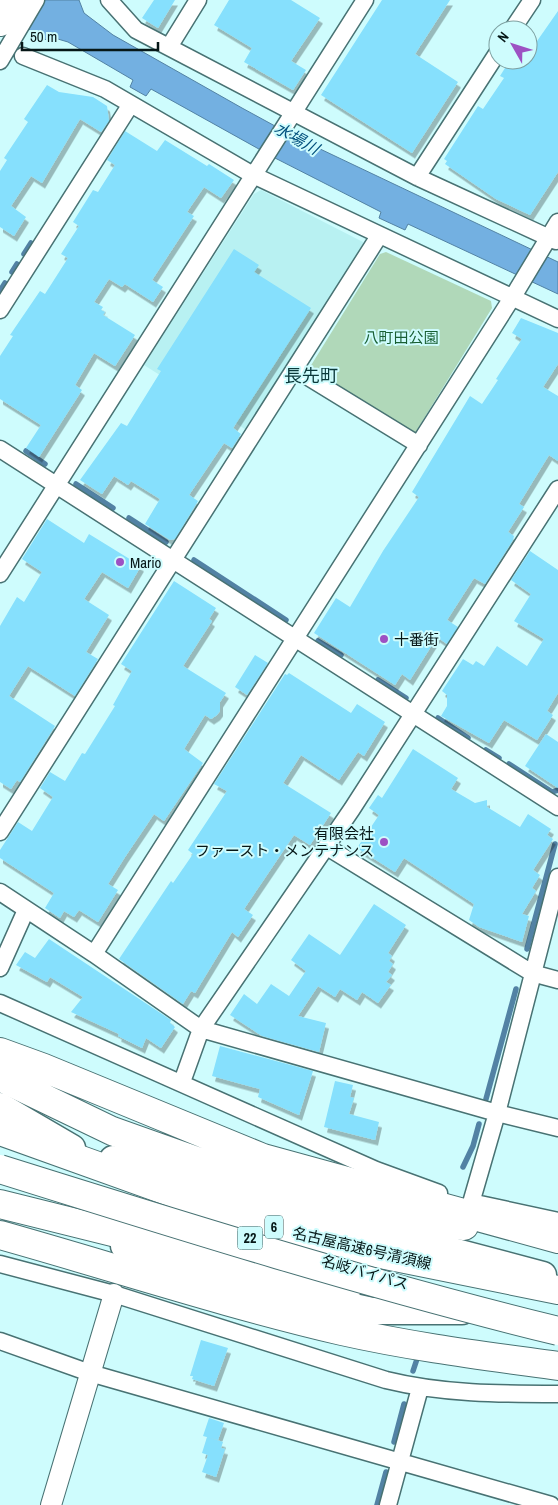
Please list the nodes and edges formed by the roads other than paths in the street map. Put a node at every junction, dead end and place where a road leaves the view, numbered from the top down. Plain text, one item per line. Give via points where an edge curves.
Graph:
1 (14, 0) edge
2 (36, 0) edge
3 (110, 0) edge
4 (198, 0) edge
5 (365, 0) edge
6 (532, 0) edge
7 (519, 20) edge
8 (7, 30) edge
9 (169, 47) junction
10 (23, 56) dead end
11 (0, 60) edge
12 (488, 67) edge
13 (132, 104) junction
14 (293, 112) junction
15 (257, 168) junction
16 (417, 177) junction
17 (558, 222) edge
18 (379, 236) junction
19 (549, 244) edge
20 (515, 294) junction
21 (0, 310) edge
22 (558, 319) edge
23 (295, 369) junction
24 (419, 445) junction
25 (0, 449) edge
26 (56, 485) junction
27 (558, 489) edge
28 (174, 560) junction
29 (0, 574) edge
30 (294, 638) junction
31 (414, 714) junction
32 (558, 807) edge
33 (0, 832) edge
34 (327, 847) junction
35 (558, 877) edge
36 (0, 892) edge
37 (26, 910) junction
38 (94, 954) junction
39 (0, 968) edge
40 (532, 973) junction
41 (558, 980) edge
42 (0, 1003) edge
43 (201, 1029) junction
44 (0, 1052) edge
45 (0, 1077) edge
46 (182, 1082) junction
47 (0, 1106) edge
48 (496, 1113) junction
49 (0, 1123) edge
50 (558, 1128) edge
51 (0, 1131) edge
52 (72, 1148) junction
53 (0, 1165) edge
54 (0, 1169) edge
55 (471, 1203) junction
56 (0, 1204) edge
57 (553, 1232) edge
58 (0, 1235) edge
59 (0, 1264) edge
60 (558, 1278) edge
61 (382, 1285) junction
62 (558, 1290) edge
63 (114, 1294) junction
64 (500, 1312) junction
65 (558, 1325) edge
66 (558, 1331) edge
67 (0, 1341) edge
68 (558, 1366) edge
69 (90, 1373) junction
70 (420, 1388) junction
71 (558, 1394) edge
72 (400, 1462) junction
73 (517, 1501) edge
74 (50, 1505) edge
75 (388, 1505) edge
76 (551, 1505) edge

1 - 8 highway
2 - 8 street
3 - 9 street via 136,30
4 - 9 street
5 - 14 street
6 - 7 street
8 - 11 street
9 - 14 street
10 - 13 street via 105,89
12 - 16 street
13 - 15 street
13 - 21 street
14 - 15 street
14 - 16 street
15 - 18 street
15 - 26 street
16 - 19 street
17 - 19 street
18 - 20 street
18 - 23 street
19 - 20 street
20 - 22 street
20 - 24 street
23 - 24 street
23 - 28 street
24 - 30 street
25 - 26 street
26 - 28 street
26 - 29 street
27 - 31 street
28 - 30 street
28 - 33 street
30 - 31 street
30 - 38 street
31 - 32 street
31 - 34 street
34 - 40 street
34 - 43 street
35 - 40 street
36 - 37 street
37 - 38 street
37 - 39 street
38 - 43 street
40 - 41 street
40 - 48 street
42 - 46 street
43 - 46 street
43 - 48 street
44 - 57 highway via 263,1158
45 - 57 highway via 112,1131 253,1181 349,1210 404,1220
46 - 55 street via 376,1170
47 - 52 highway
48 - 50 street
48 - 55 street
49 - 52 highway
51 - 62 highway, 名古屋高速6号清須線 / 6 via 240,1217 326,1243
52 - 60 highway
53 - 64 highway, 名岐バイパス / 22
54 - 61 highway, 名古屋高速6号清須線 / 6, bridge via 218,1238
55 - 57 street
56 - 61 highway, bridge via 315,1280
56 - 64 highway, 22 via 174,1263 372,1311
58 - 68 highway via 220,1300 343,1331 446,1351
59 - 63 street
61 - 66 highway, 名古屋高速6号清須線 / 6, bridge
63 - 69 street
63 - 70 street
64 - 65 highway, 名岐バイパス / 22
67 - 69 street
69 - 72 street
69 - 74 street
70 - 71 street via 469,1393
70 - 72 street
72 - 73 street
72 - 75 street
73 - 76 street

